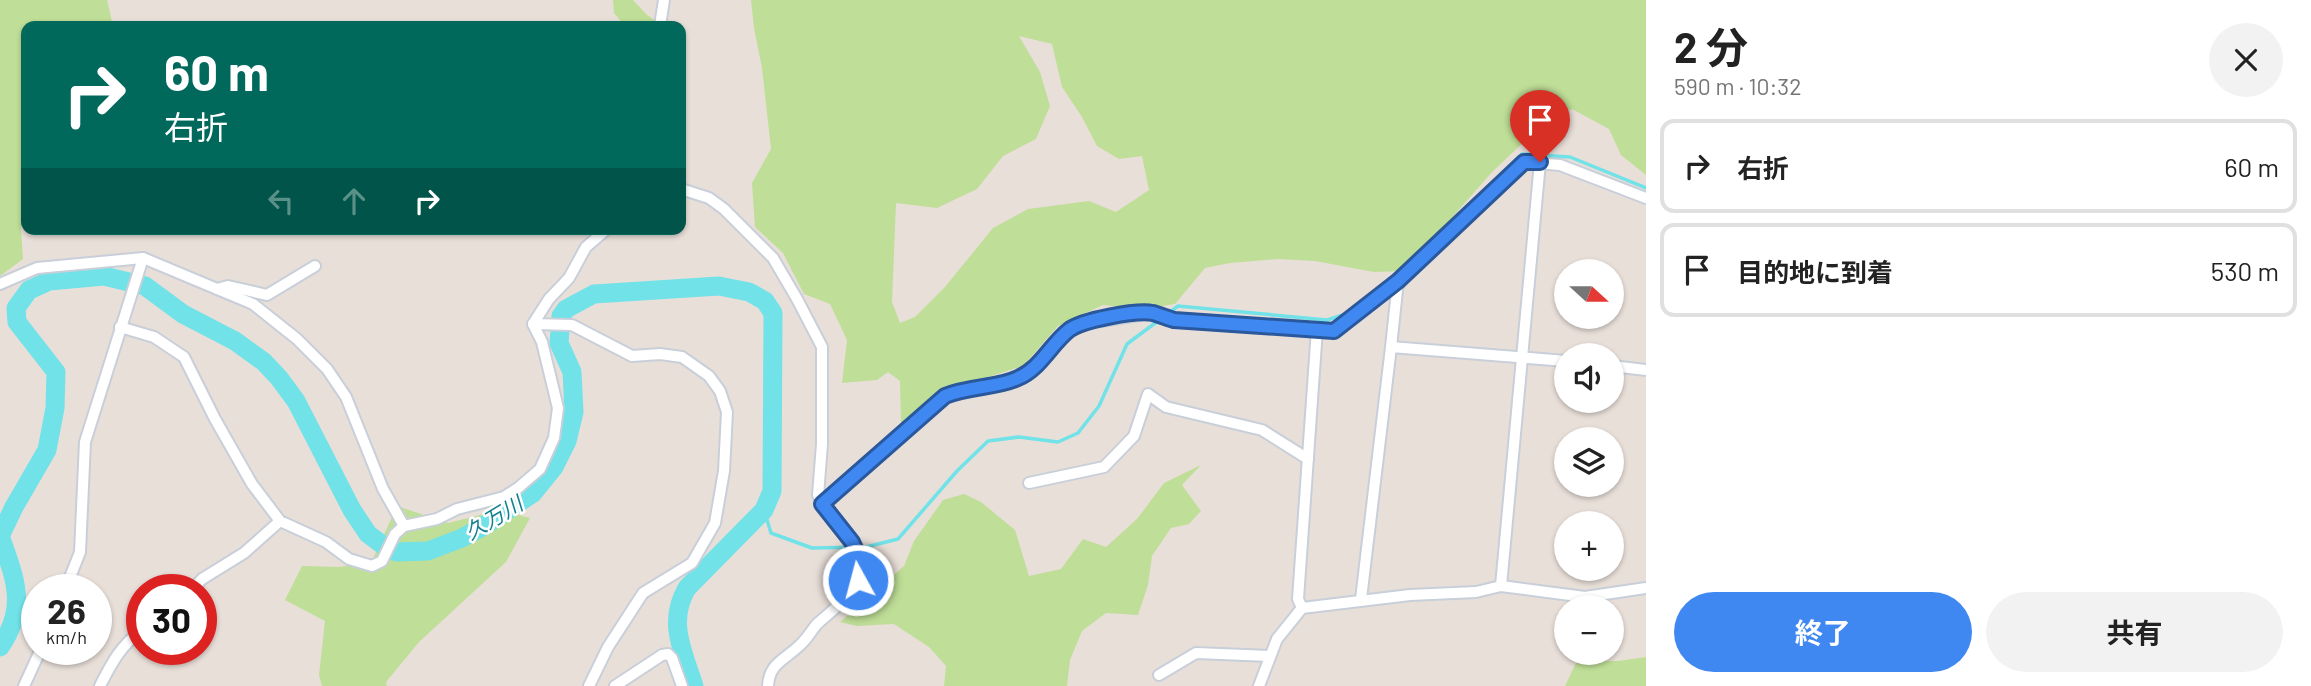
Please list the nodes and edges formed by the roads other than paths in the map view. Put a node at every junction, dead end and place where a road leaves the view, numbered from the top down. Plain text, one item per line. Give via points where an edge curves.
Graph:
1 (664, 0) edge
2 (661, 21) edge
3 (1540, 162) junction
4 (686, 191) edge
5 (1646, 198) edge
6 (600, 235) edge
7 (143, 258) junction
8 (315, 266) dead end
9 (1398, 281) junction
10 (0, 284) edge
11 (217, 289) junction
12 (539, 324) junction
13 (120, 327) junction
14 (1317, 329) junction
15 (1391, 346) junction
16 (1521, 356) junction
17 (1554, 360) edge
18 (1624, 367) edge
19 (1646, 370) edge
20 (1308, 459) junction
21 (1029, 483) dead end
22 (822, 504) junction
23 (280, 522) junction
24 (400, 530) junction
25 (71, 574) edge
26 (210, 574) edge
27 (1501, 586) junction
28 (1646, 588) edge
29 (1361, 599) junction
30 (1302, 608) junction
31 (126, 645) edge
32 (1270, 656) junction
33 (34, 665) edge
34 (1160, 675) dead end
35 (592, 681) edge
36 (24, 686) edge
37 (100, 686) edge
38 (603, 686) edge
39 (615, 686) edge
40 (682, 686) edge
41 (768, 686) edge
42 (1259, 686) edge

1 - 2 street
3 - 5 street via 1560,165
3 - 9 street via 1524,162
3 - 16 street
4 - 22 street via 724,209 773,258 822,347 818,495
6 - 12 street via 549,299
7 - 10 street via 37,268
7 - 11 street
7 - 13 street
8 - 11 street via 267,295 228,286
9 - 14 street via 1334,331
9 - 15 street
11 - 24 street via 253,304 327,369 346,397
12 - 24 street via 558,408 554,438 540,469 504,497
12 - 35 street via 572,325 632,356 682,358 709,376 727,412 715,523 692,563 643,593
13 - 23 street via 154,337 184,357 252,484
13 - 25 street via 85,442 80,551
14 - 20 street
14 - 22 street via 1174,320 1151,313 1082,324 1070,330 1027,374 945,396
15 - 16 street
15 - 29 street
16 - 17 street
16 - 27 street
18 - 19 street
20 - 21 street via 1262,430 1166,407 1148,394 1134,436 1104,467
20 - 30 street via 1298,598
22 - 41 street via 852,542 859,557 858,580 842,604 803,643 779,659
23 - 24 street via 326,542 349,559 372,566 382,561
23 - 26 street
27 - 28 street via 1585,597
27 - 29 street via 1476,592
29 - 30 street
30 - 32 street via 1277,639
31 - 37 street
32 - 34 street via 1196,653
32 - 42 street
33 - 36 street
35 - 38 street
39 - 40 street via 668,654

